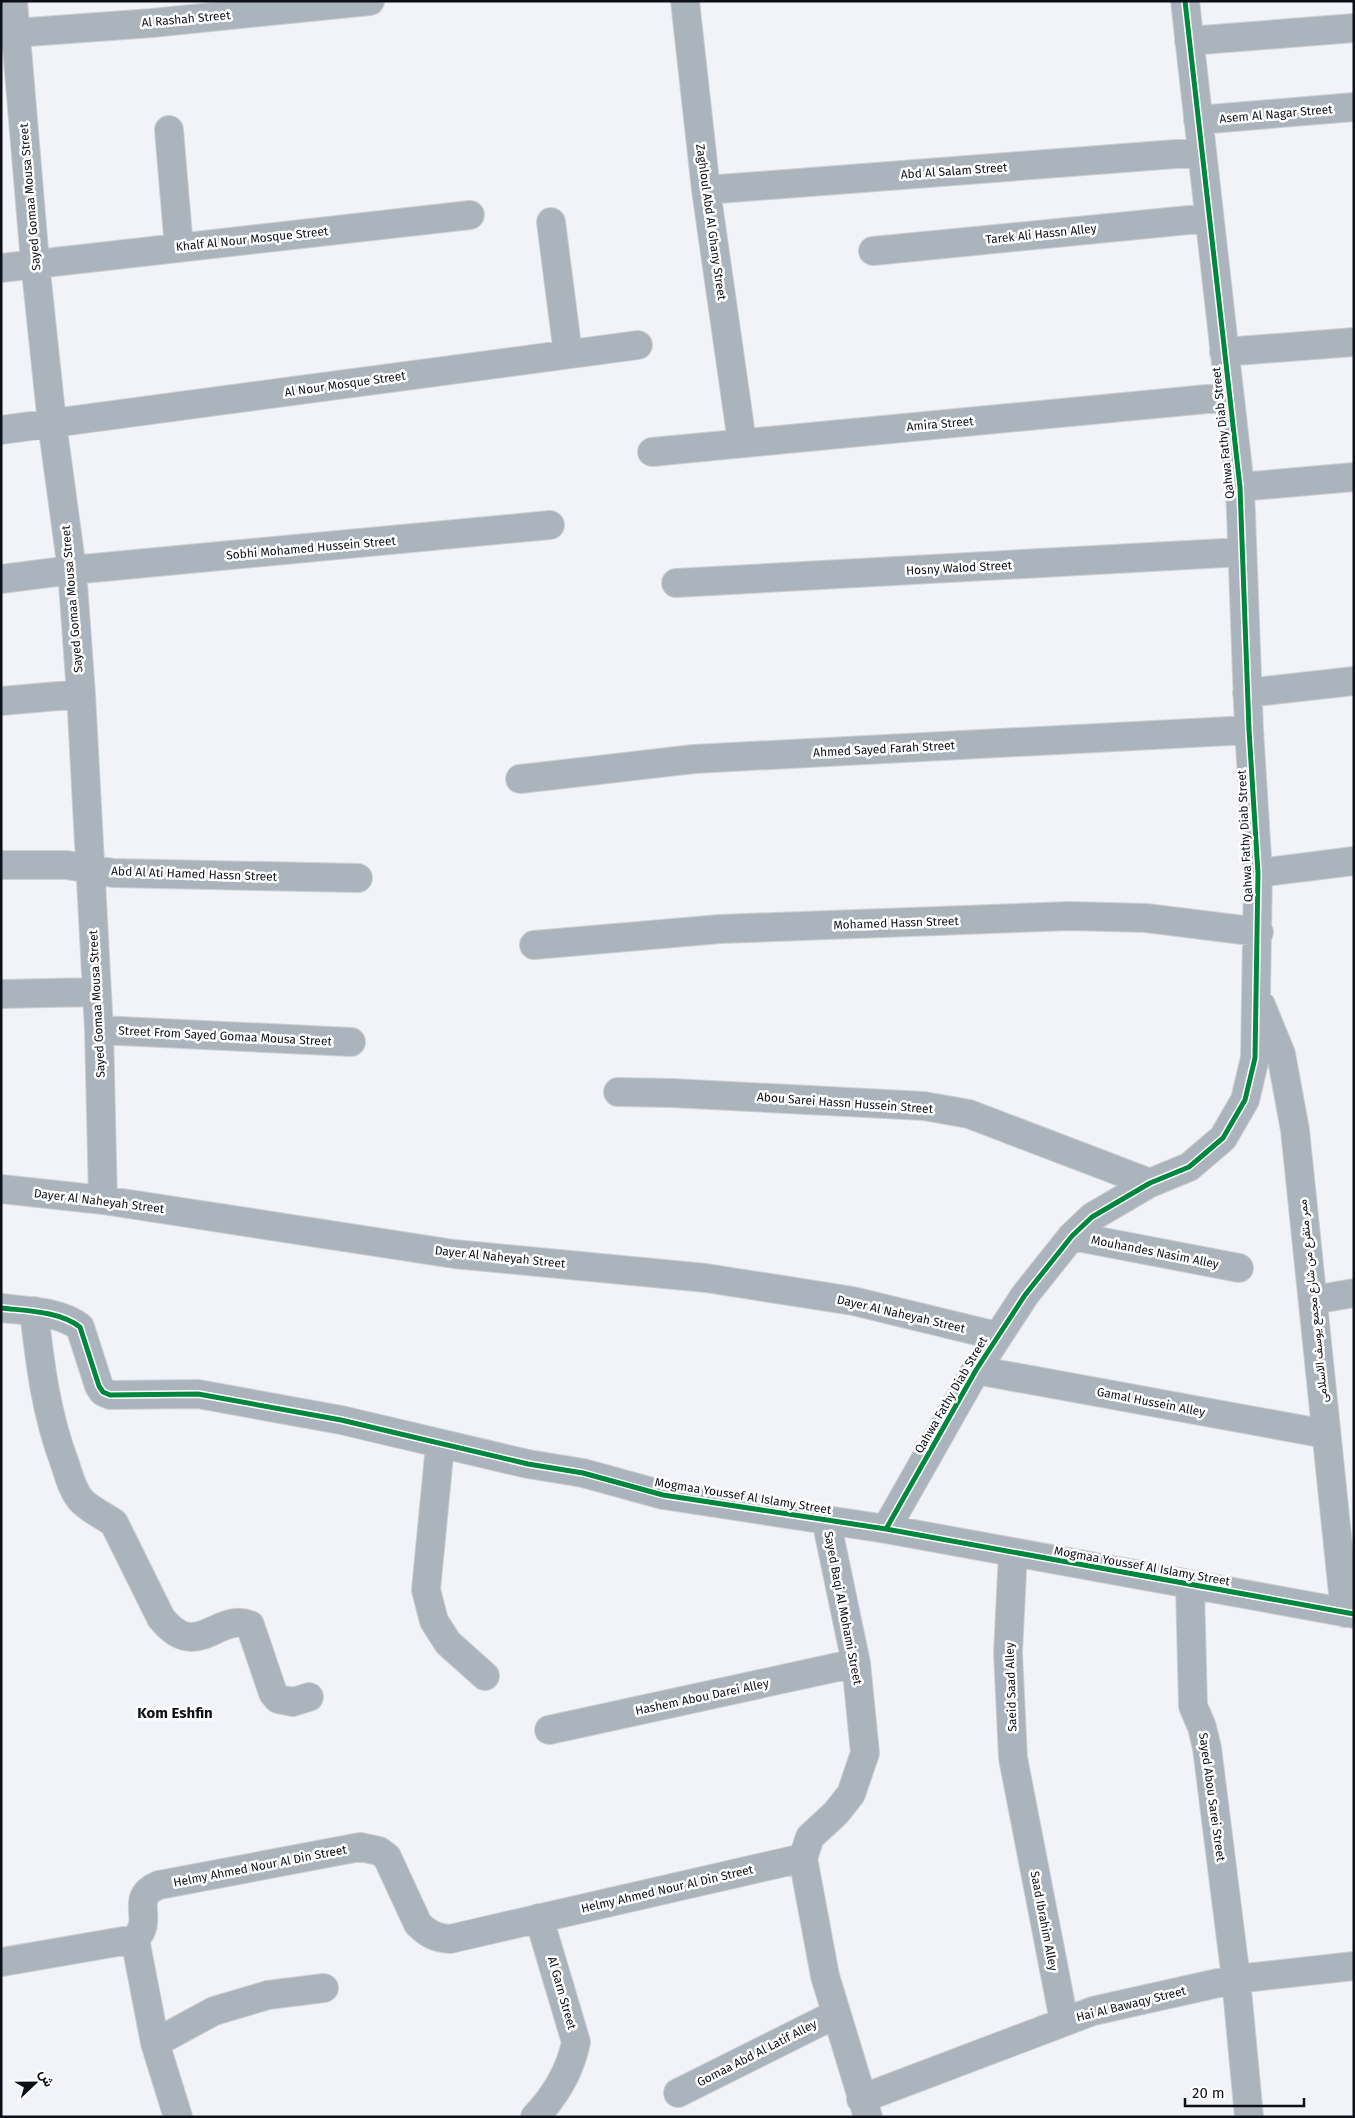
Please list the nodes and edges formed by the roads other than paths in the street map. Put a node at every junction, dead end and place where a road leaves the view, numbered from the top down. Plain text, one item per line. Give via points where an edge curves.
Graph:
1 (13, 1) edge
2 (370, 1) edge
3 (685, 1) edge
4 (1185, 1) edge
5 (151, 12) edge
6 (1354, 28) edge
7 (8, 33) edge
8 (1190, 41) junction
9 (1354, 107) edge
10 (1198, 120) junction
11 (169, 130) dead end
12 (1202, 152) junction
13 (706, 190) junction
14 (470, 215) dead end
15 (1209, 218) junction
16 (551, 222) dead end
17 (179, 248) junction
18 (873, 251) dead end
19 (35, 262) junction
20 (1, 268) edge
21 (1354, 342) edge
22 (638, 345) dead end
23 (1224, 352) junction
24 (568, 354) junction
25 (1228, 397) junction
26 (52, 423) junction
27 (1, 430) edge
28 (742, 442) junction
29 (652, 452) dead end
30 (1354, 477) edge
31 (1240, 487) junction
32 (550, 525) dead end
33 (1242, 552) junction
34 (72, 570) junction
35 (1, 580) edge
36 (676, 583) dead end
37 (1354, 681) edge
38 (1248, 693) junction
39 (81, 694) junction
40 (1, 701) edge
41 (1249, 730) junction
42 (520, 779) dead end
43 (1354, 861) edge
44 (1, 865) edge
45 (90, 869) junction
46 (1258, 873) junction
47 (358, 878) dead end
48 (1258, 932) junction
49 (534, 945) dead end
50 (97, 992) junction
51 (1, 994) edge
52 (1257, 994) junction
53 (99, 1030) junction
54 (350, 1042) dead end
55 (618, 1092) dead end
56 (1150, 1183) junction
57 (1, 1189) edge
58 (103, 1200) junction
59 (1072, 1236) junction
60 (1239, 1268) dead end
61 (1354, 1293) edge
62 (1312, 1300) junction
63 (1, 1308) edge
64 (34, 1311) junction
65 (997, 1336) junction
66 (976, 1370) junction
67 (1326, 1434) junction
68 (440, 1445) junction
69 (826, 1520) junction
70 (886, 1528) junction
71 (1013, 1552) junction
72 (1190, 1586) junction
73 (1349, 1613) edge
74 (856, 1664) junction
75 (485, 1676) dead end
76 (309, 1696) dead end
77 (549, 1730) dead end
78 (1024, 1822) joint
79 (803, 1858) junction
80 (539, 1918) junction
81 (134, 1939) junction
82 (2, 1966) edge
83 (1354, 1966) edge
84 (1236, 1979) junction
85 (324, 1988) dead end
86 (836, 2014) junction
87 (1064, 2021) junction
88 (155, 2043) junction
89 (678, 2093) dead end
90 (865, 2108) edge
91 (178, 2117) edge
92 (535, 2117) edge
93 (1249, 2117) edge

1 - 7 street, Sayed Gomaa Mousa Street
2 - 5 street, Al Rashah Street
3 - 13 street, Zaghloul Abd Al Ghany Street
4 - 8 street, Qahwa Fathy Diab Street
5 - 7 street, Al Rashah Street
6 - 8 street
7 - 19 street, Sayed Gomaa Mousa Street
8 - 10 street, Qahwa Fathy Diab Street
9 - 10 street, Asem Al Nagar Street
10 - 12 street, Qahwa Fathy Diab Street
11 - 17 street
12 - 13 street, Abd Al Salam Street
12 - 15 street, Qahwa Fathy Diab Street
13 - 28 street, Zaghloul Abd Al Ghany Street
14 - 17 street, Khalf Al Nour Mosque Street
15 - 18 street, Tarek Ali Hassn Alley
15 - 23 street, Qahwa Fathy Diab Street
16 - 24 street
17 - 19 street, Khalf Al Nour Mosque Street
19 - 20 street, Khalf Al Nour Mosque Street
19 - 26 street, Sayed Gomaa Mousa Street
21 - 23 street
22 - 24 street, Al Nour Mosque Street
23 - 25 street, Qahwa Fathy Diab Street
24 - 26 street, Al Nour Mosque Street
25 - 28 street, Amira Street
25 - 31 street, Qahwa Fathy Diab Street
26 - 27 street, Al Nour Mosque Street
26 - 34 street, Sayed Gomaa Mousa Street
28 - 29 street, Amira Street
30 - 31 street
31 - 33 street, Qahwa Fathy Diab Street
32 - 34 street, Sobhi Mohamed Hussein Street
33 - 36 street, Hosny Walod Street
33 - 38 street, Qahwa Fathy Diab Street
34 - 35 street, Sobhi Mohamed Hussein Street
34 - 39 street, Sayed Gomaa Mousa Street
37 - 38 street
38 - 41 street, Qahwa Fathy Diab Street
39 - 40 street
39 - 45 street, Sayed Gomaa Mousa Street
41 - 42 street, Ahmed Sayed Farah Street via 694,759
41 - 46 street, Qahwa Fathy Diab Street
43 - 46 street
44 - 45 street, Abd Al Ati Hamed Hassn Street via 42,864
45 - 47 street, Abd Al Ati Hamed Hassn Street via 113,873
45 - 50 street, Sayed Gomaa Mousa Street
46 - 48 street, Qahwa Fathy Diab Street
48 - 49 street, Mohamed Hassn Street via 1146,918 1070,916 720,929
48 - 52 street, Qahwa Fathy Diab Street
50 - 51 street
50 - 53 street, Sayed Gomaa Mousa Street
52 - 56 street, Qahwa Fathy Diab Street via 1254,1058 1245,1100 1223,1138 1189,1167
52 - 62 street, ممر متفرع من شارع مجمع يوسف الاسلامى via 1281,1054 1293,1121
53 - 54 street, Street From Sayed Gomaa Mousa Street
53 - 58 street, Sayed Gomaa Mousa Street
55 - 56 street, Abou Sarei Hassn Hussein Street via 924,1106 969,1114
56 - 59 street, Qahwa Fathy Diab Street via 1092,1217
57 - 58 street, Dayer Al Naheyah Street
58 - 65 street, Dayer Al Naheyah Street via 454,1254 706,1278 853,1302
59 - 60 street, Mouhandes Nasim Alley
59 - 65 street, Qahwa Fathy Diab Street
61 - 62 street
62 - 67 street, ممر متفرع من شارع مجمع يوسف الاسلامى
63 - 64 street, Mogmaa Youssef Al Islamy Street
64 - 68 street, Mogmaa Youssef Al Islamy Street via 65,1318 80,1327 100,1386 110,1395 198,1394 341,1420
64 - 76 street via 45,1399 75,1491 88,1507 114,1523 161,1618 171,1630 187,1637 243,1622 250,1625 278,1699 293,1702
65 - 66 street, Qahwa Fathy Diab Street
66 - 67 street, Gamal Hussein Alley
66 - 70 street, Qahwa Fathy Diab Street
67 - 73 street, ممر متفرع من شارع مجمع يوسف الاسلامى
68 - 69 street, Mogmaa Youssef Al Islamy Street via 582,1473 663,1495
68 - 75 street via 426,1590 434,1621 448,1644
69 - 70 street, Mogmaa Youssef Al Islamy Street
69 - 74 street, Sayed Baqi Al Mohami Street
70 - 71 street, Mogmaa Youssef Al Islamy Street
71 - 72 street, Mogmaa Youssef Al Islamy Street
71 - 78 street, Saeid Saad Alley via 1009,1672 1013,1758
72 - 73 street, Mogmaa Youssef Al Islamy Street
72 - 84 street, Sayed Abou Sarei Street via 1193,1706 1206,1737
74 - 77 street, Hashem Abou Darei Alley
74 - 79 street, Sayed Baqi Al Mohami Street via 865,1753 851,1794 810,1837
78 - 87 street, Saad Ibrahim Alley
79 - 80 street, Helmy Ahmed Nour Al Din Street
79 - 86 street via 825,1976
80 - 81 street, Helmy Ahmed Nour Al Din Street via 450,1939 438,1938 426,1933 418,1924 387,1857 379,1851 360,1846 151,1888 142,1899 144,1924
80 - 92 street, Al Garn Street via 576,2042 562,2083
81 - 82 street
81 - 88 street
83 - 84 street, Hai Al Bawaqy Street
84 - 87 street, Hai Al Bawaqy Street via 1093,2011
84 - 93 street, Sayed Abou Sarei Street
85 - 88 street via 268,1995 214,2011
86 - 89 street, Gomaa Abd Al Latif Alley
86 - 90 street
87 - 90 street, Hai Al Bawaqy Street
88 - 91 street

